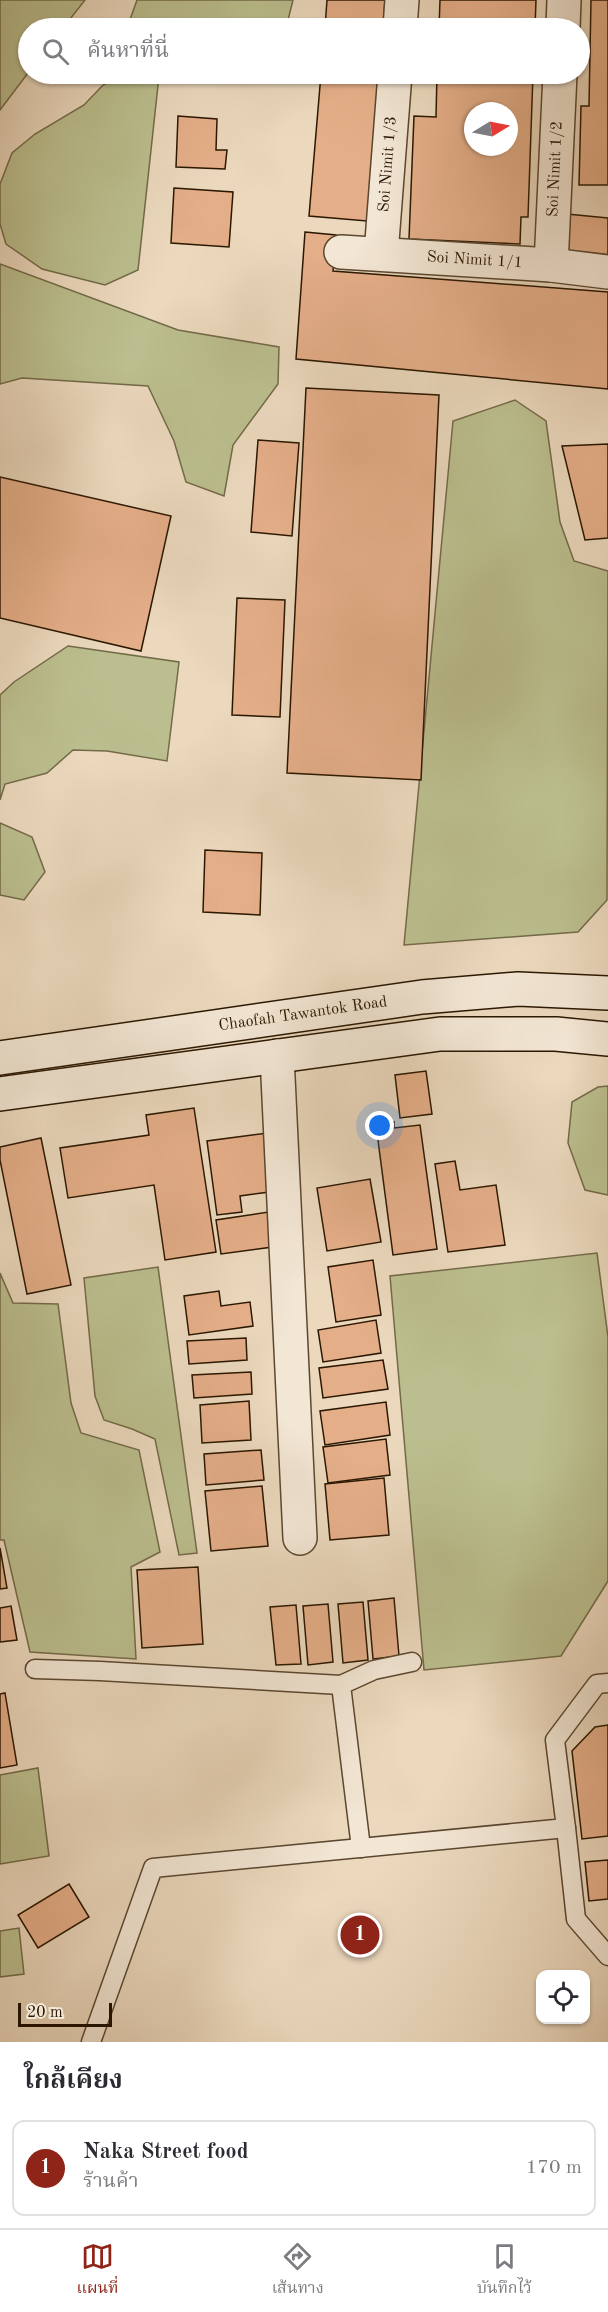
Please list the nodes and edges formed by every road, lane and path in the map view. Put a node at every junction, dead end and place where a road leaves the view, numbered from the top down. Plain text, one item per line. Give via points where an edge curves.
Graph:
1 (402, 0) edge
2 (564, 0) edge
3 (401, 18) edge
4 (563, 18) edge
5 (394, 84) edge
6 (560, 84) edge
7 (341, 252) dead end
8 (381, 254) junction
9 (551, 265) junction
10 (608, 272) edge
11 (608, 993) edge
12 (608, 1039) edge
13 (277, 1056) junction
14 (0, 1058) edge
15 (0, 1094) edge
16 (300, 1538) dead end
17 (412, 1662) dead end
18 (35, 1670) dead end
19 (608, 1683) edge
20 (341, 1685) junction
21 (566, 1828) junction
22 (361, 1848) junction
23 (608, 1956) edge
24 (90, 2042) edge

1 - 3 main road
2 - 4 main road
5 - 8 main road, Soi Nimit 1/3
6 - 9 main road, Soi Nimit 1/2
7 - 8 main road, Soi Nimit 1/1
8 - 9 main road, Soi Nimit 1/1
9 - 10 main road, Soi Nimit 1/1
11 - 14 main road, Chaofah Tawantok Road via 518,988 422,997
12 - 13 main road via 556,1034 440,1034
13 - 15 main road
13 - 16 main road
17 - 20 lane via 374,1670
18 - 20 lane
19 - 21 lane via 597,1684 555,1740
20 - 22 lane
21 - 22 lane
21 - 23 lane via 576,1919
22 - 24 lane via 153,1868

